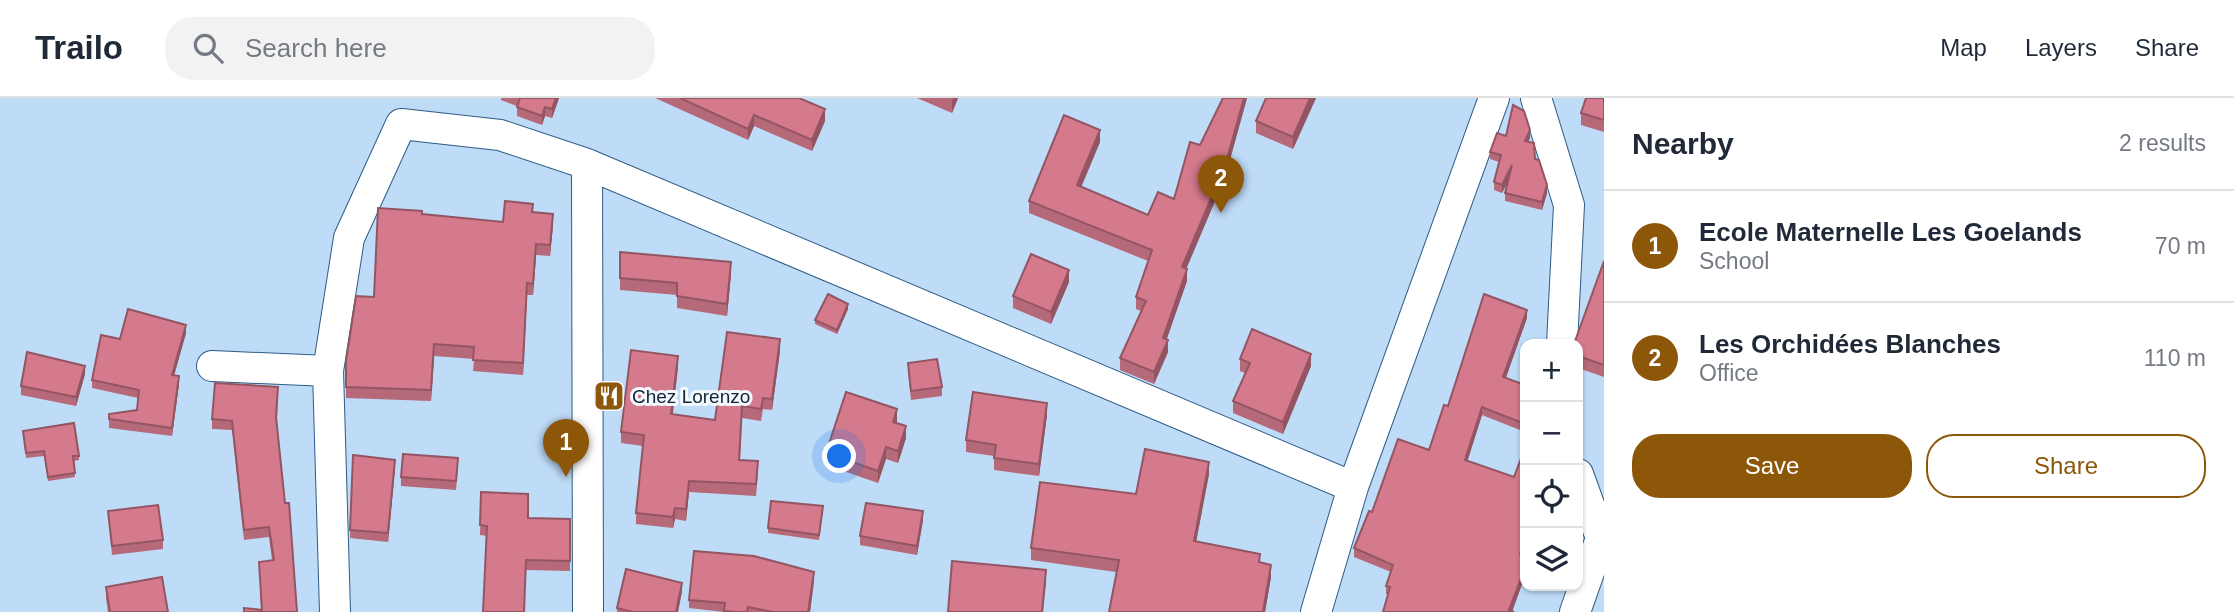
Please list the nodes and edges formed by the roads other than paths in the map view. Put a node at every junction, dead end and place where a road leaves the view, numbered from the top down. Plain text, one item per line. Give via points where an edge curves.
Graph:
1 (1494, 98) edge
2 (1535, 98) edge
3 (587, 164) junction
4 (1562, 339) edge
5 (212, 366) dead end
6 (328, 371) junction
7 (1583, 486) edge
8 (1353, 487) junction
9 (1603, 535) edge
10 (335, 612) edge
11 (588, 612) edge
12 (1316, 612) edge
13 (1575, 612) edge

1 - 8 street
2 - 4 street via 1569,205
3 - 6 street via 500,135 401,124 349,238
3 - 8 street
3 - 11 street
5 - 6 street
6 - 10 street
7 - 9 street
8 - 12 street
9 - 13 street

